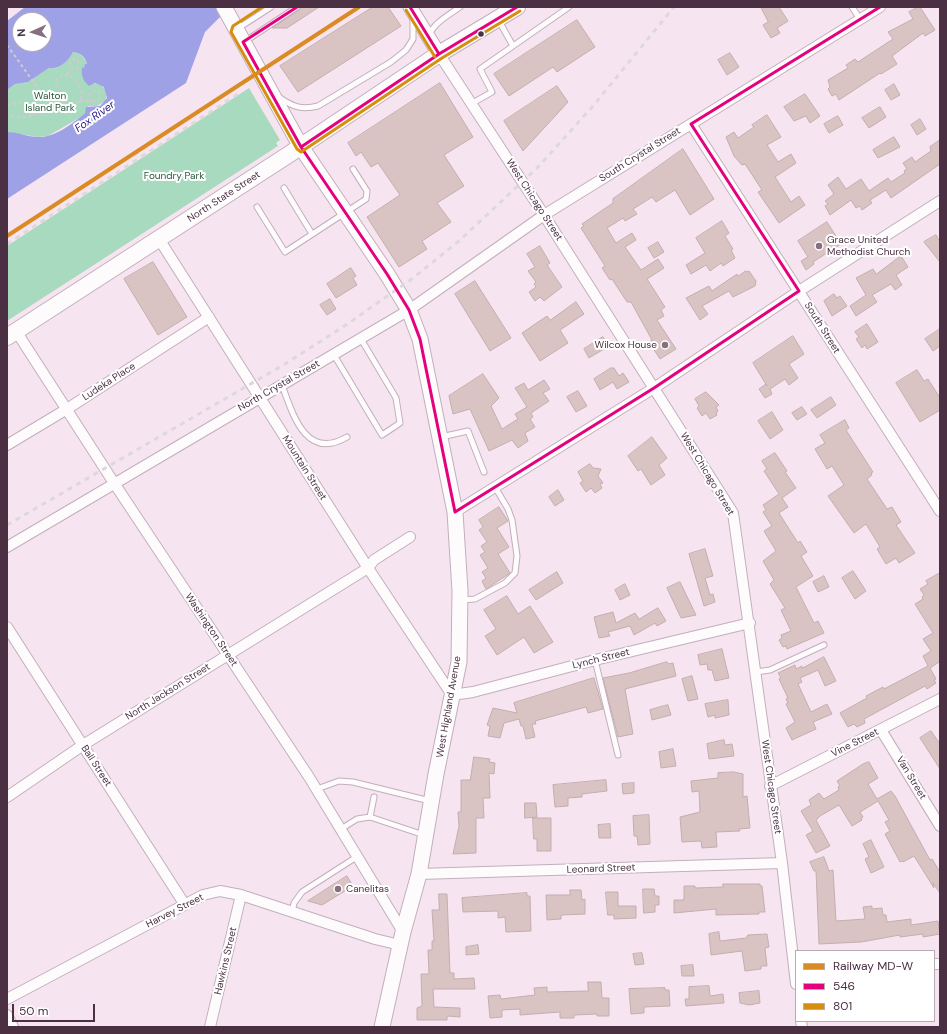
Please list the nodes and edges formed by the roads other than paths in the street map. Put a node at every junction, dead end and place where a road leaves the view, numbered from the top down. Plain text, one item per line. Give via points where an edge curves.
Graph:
1 (224, 7) edge
2 (271, 7) edge
3 (297, 7) edge
4 (409, 7) edge
5 (460, 7) edge
6 (517, 7) edge
7 (569, 7) edge
8 (852, 7) edge
9 (880, 7) edge
10 (498, 18) junction
11 (860, 19) junction
12 (237, 32) junction
13 (428, 36) junction
14 (513, 46) junction
15 (439, 54) junction
16 (269, 90) junction
17 (471, 104) junction
18 (691, 124) junction
19 (301, 147) junction
20 (353, 169) dead end
21 (284, 188) dead end
22 (940, 202) edge
23 (257, 207) dead end
24 (345, 213) junction
25 (544, 215) junction
26 (312, 234) junction
27 (159, 239) junction
28 (799, 291) junction
29 (409, 310) junction
30 (209, 317) junction
31 (12, 334) edge
32 (361, 339) junction
33 (334, 355) junction
34 (282, 385) junction
35 (654, 388) junction
36 (260, 397) junction
37 (67, 409) junction
38 (346, 437) dead end
39 (440, 437) junction
40 (7, 446) edge
41 (484, 472) dead end
42 (114, 483) junction
43 (495, 487) junction
44 (940, 511) edge
45 (455, 512) junction
46 (410, 537) dead end
47 (7, 547) edge
48 (368, 568) junction
49 (460, 600) junction
50 (750, 623) junction
51 (7, 627) edge
52 (824, 645) dead end
53 (227, 654) junction
54 (595, 660) junction
55 (756, 672) junction
56 (452, 695) junction
57 (940, 699) edge
58 (881, 730) junction
59 (83, 745) junction
60 (618, 756) dead end
61 (770, 786) junction
62 (317, 789) junction
63 (7, 797) edge
64 (374, 797) dead end
65 (432, 801) junction
66 (370, 817) junction
67 (940, 826) edge
68 (341, 829) junction
69 (426, 836) junction
70 (358, 856) junction
71 (782, 863) junction
72 (419, 874) junction
73 (241, 895) junction
74 (185, 905) junction
75 (292, 912) junction
76 (402, 938) junction
77 (795, 969) edge
78 (7, 999) edge
79 (7, 1015) edge
80 (13, 1027) edge
81 (210, 1027) edge
82 (382, 1027) edge

1 - 12 main road, West Highland Avenue
2 - 12 lane
3 - 12 lane
4 - 13 street
4 - 16 lane via 414,24 413,39 406,50 318,106 306,109 292,106
5 - 13 lane via 432,29
6 - 10 main road, North State Street
7 - 14 lane
8 - 11 lane
9 - 11 street, South Crystal Street
10 - 14 lane
10 - 15 main road, North State Street
11 - 18 street, South Crystal Street
12 - 16 main road, West Highland Avenue
13 - 15 street
14 - 17 lane via 480,69 492,92
15 - 17 street, West Chicago Street
15 - 19 main road, North State Street
16 - 19 main road, West Highland Avenue
17 - 25 street, West Chicago Street
18 - 25 street, South Crystal Street
18 - 28 street, South Street
19 - 24 main road, West Highland Avenue
19 - 27 main road, North State Street
20 - 24 lane via 367,191 366,199
21 - 26 lane
22 - 28 street
23 - 26 lane via 285,252
24 - 26 lane
24 - 29 main road, West Highland Avenue
25 - 29 street, North Crystal Street
25 - 35 street, West Chicago Street
27 - 30 street, Mountain Street
27 - 31 main road, North State Street
28 - 35 street
28 - 44 street, South Street
29 - 32 street, North Crystal Street
29 - 39 main road, West Highland Avenue via 420,339
30 - 36 street, Mountain Street
30 - 37 street, Ludeka Place
31 - 37 street, Washington Street
32 - 33 street, North Crystal Street
32 - 33 lane via 396,398 400,423 382,435
33 - 34 street, North Crystal Street
34 - 36 street, North Crystal Street
34 - 38 lane via 292,411 306,436 320,444 334,444
35 - 43 street
35 - 50 street, West Chicago Street via 734,513
36 - 42 street, North Crystal Street
36 - 48 street, Mountain Street
37 - 40 street, Ludeka Place
37 - 42 street, Washington Street
39 - 41 lane via 468,431
39 - 45 main road, West Highland Avenue
42 - 47 street, North Crystal Street
42 - 53 street, Washington Street
43 - 45 street
43 - 49 lane via 512,520 517,556 515,573 505,583 475,599
45 - 49 main road, West Highland Avenue
46 - 48 street, North Jackson Street via 374,560
48 - 53 street, North Jackson Street
48 - 56 street, Mountain Street
49 - 56 main road, West Highland Avenue via 459,662
50 - 54 street, Lynch Street
50 - 55 street, West Chicago Street
51 - 59 street, Ball Street
52 - 55 lane via 770,670
53 - 59 street, North Jackson Street
53 - 62 street, Washington Street
54 - 56 street, Lynch Street via 473,692
54 - 60 lane
55 - 61 street, West Chicago Street
56 - 65 main road, West Highland Avenue
57 - 58 street, Vine Street
58 - 61 street, Vine Street
58 - 67 street, Van Street
59 - 63 street, North Jackson Street
59 - 74 street, Ball Street
61 - 71 street, West Chicago Street
62 - 65 lane via 338,781 353,782
62 - 68 street, Washington Street
64 - 66 lane
65 - 69 main road, West Highland Avenue
66 - 68 lane via 357,819
66 - 69 lane
68 - 70 street, Washington Street
69 - 72 main road, West Highland Avenue
70 - 75 lane via 302,892 294,903
70 - 76 street, Washington Street
71 - 72 street, Leonard Street
71 - 77 street, West Chicago Street
72 - 76 main road, West Highland Avenue
73 - 74 street, Harvey Street via 220,891 203,895
73 - 75 street, Harvey Street
73 - 81 street, Hawkins Street
74 - 78 street, Harvey Street
75 - 76 street, Harvey Street via 375,940
76 - 82 main road, West Highland Avenue
79 - 80 street

